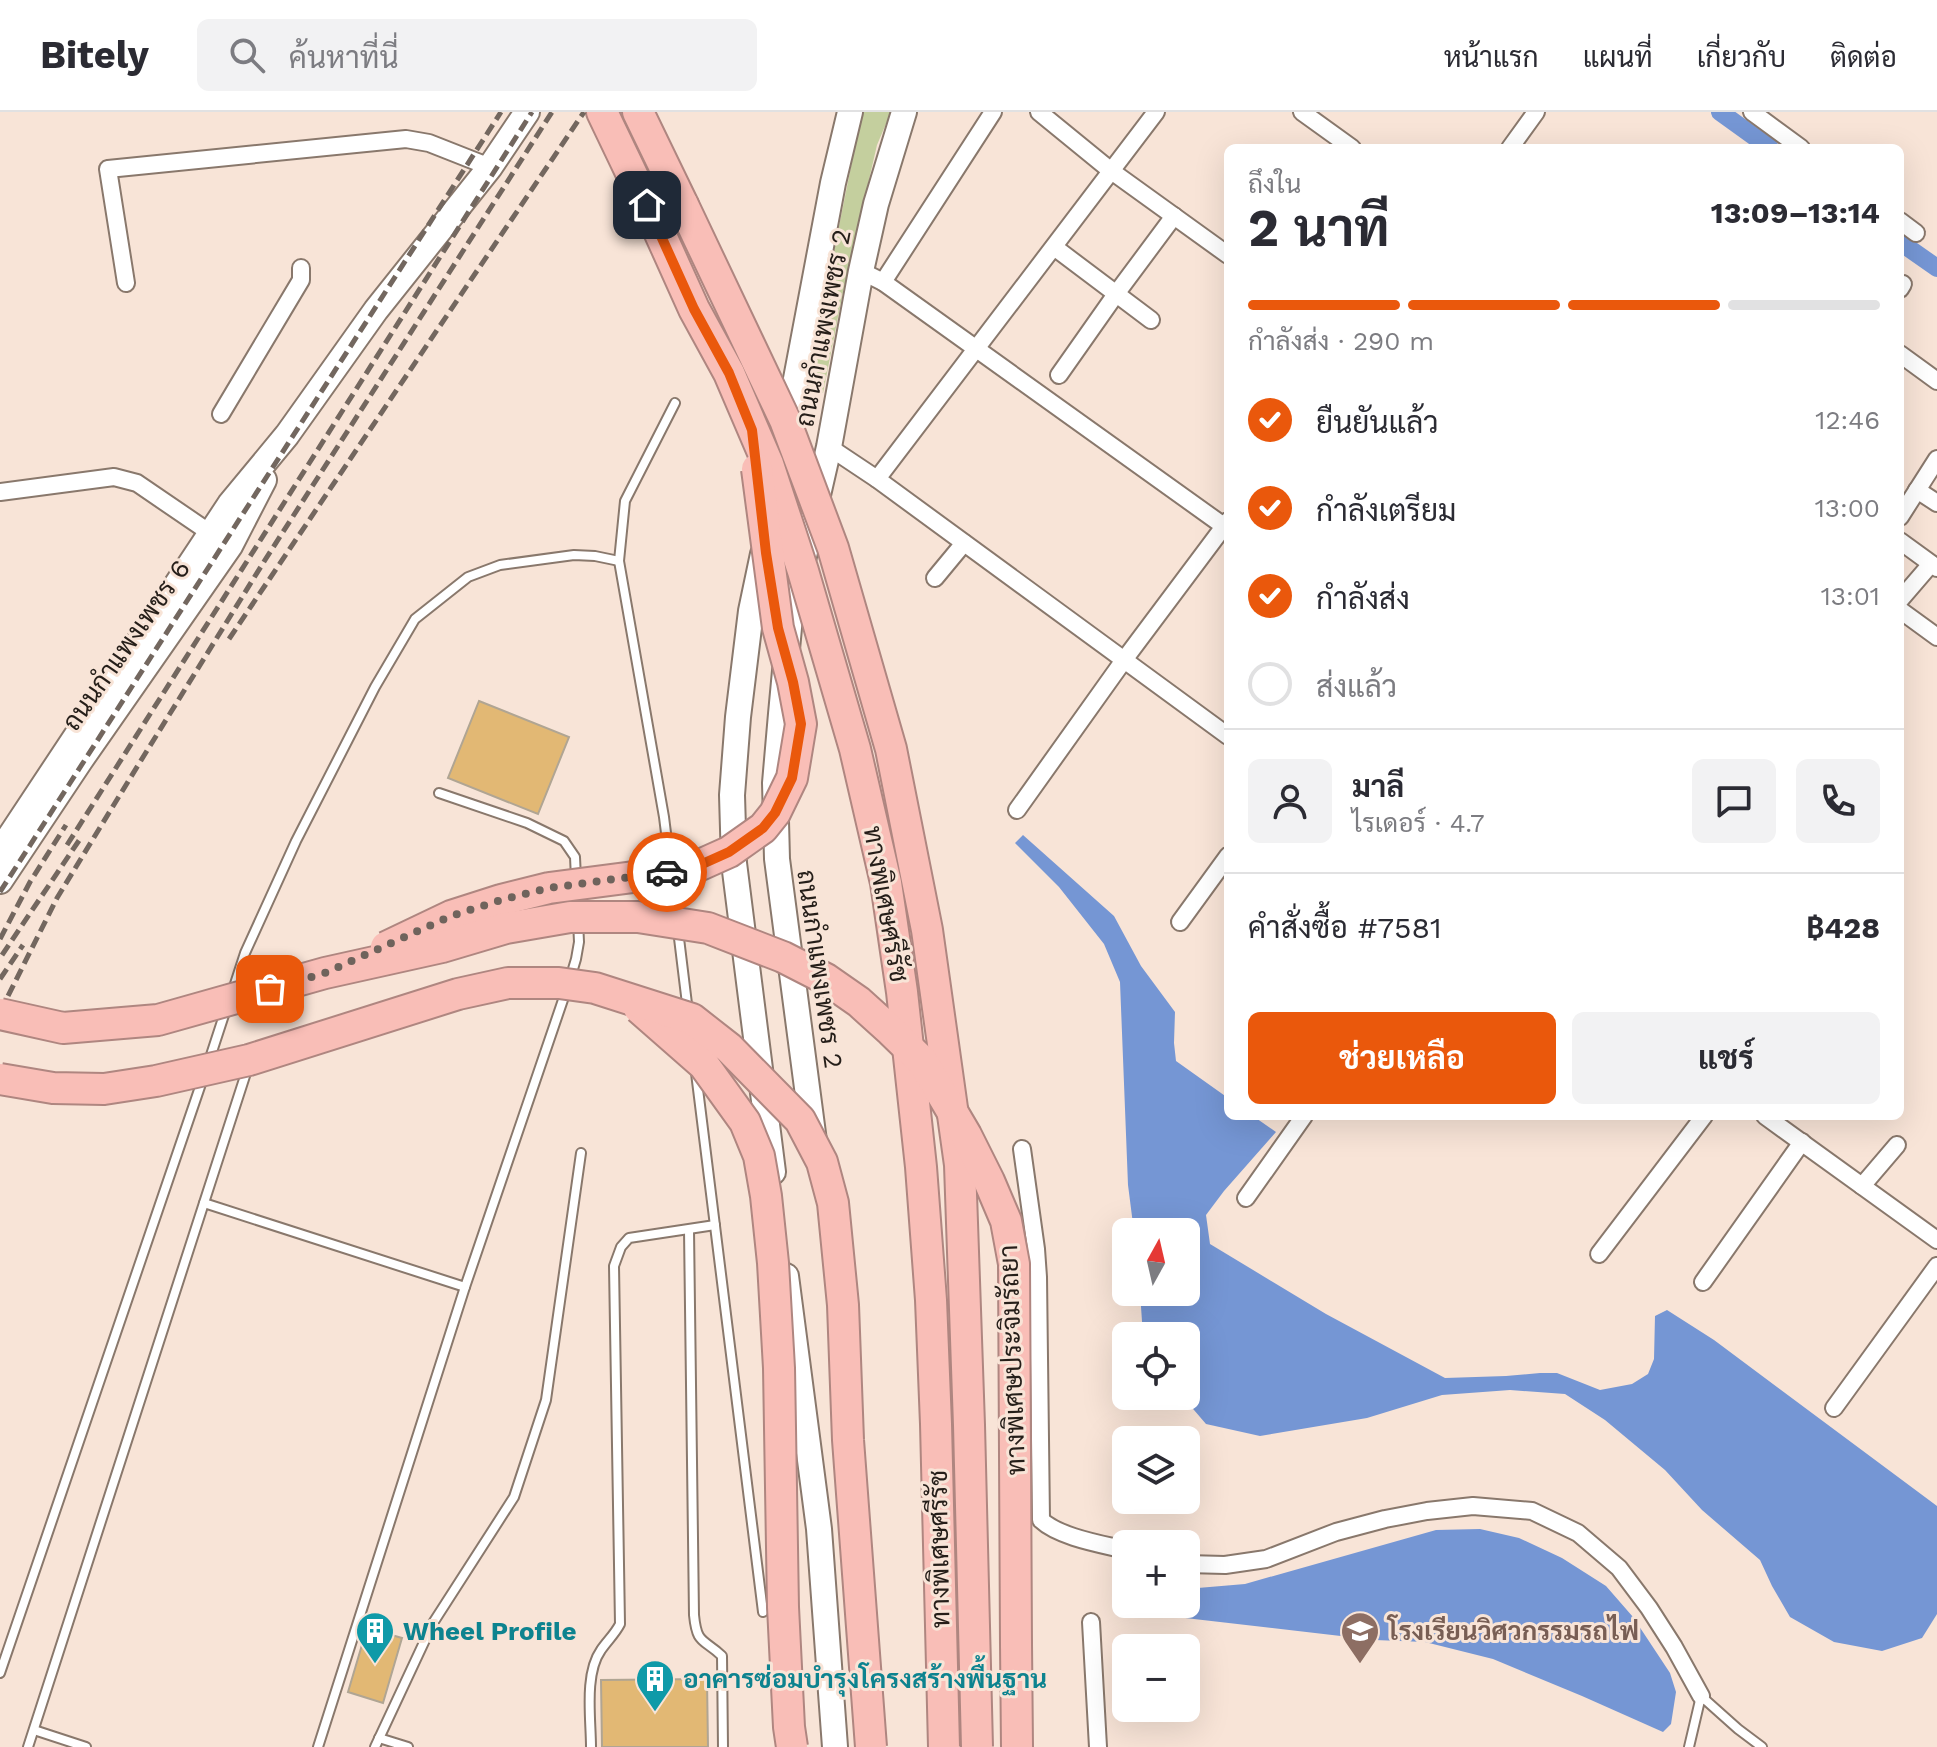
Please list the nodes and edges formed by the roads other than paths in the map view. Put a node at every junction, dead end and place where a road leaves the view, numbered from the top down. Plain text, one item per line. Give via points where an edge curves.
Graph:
1 (527, 112) edge
2 (602, 112) edge
3 (638, 112) edge
4 (850, 112) edge
5 (904, 112) edge
6 (993, 112) edge
7 (1039, 112) edge
8 (1156, 112) edge
9 (1302, 112) edge
10 (1536, 112) edge
11 (1752, 112) edge
12 (1346, 144) edge
13 (1513, 144) edge
14 (1796, 144) edge
15 (490, 167) junction
16 (1110, 170) junction
17 (1174, 216) junction
18 (1904, 224) edge
19 (1916, 233) dead end
20 (1054, 247) junction
21 (1224, 252) edge
22 (301, 268) dead end
23 (861, 271) junction
24 (883, 282) junction
25 (126, 283) dead end
26 (1116, 294) junction
27 (1151, 320) dead end
28 (977, 349) junction
29 (1904, 357) edge
30 (1059, 375) dead end
31 (1937, 381) edge
32 (675, 403) dead end
33 (221, 414) dead end
34 (752, 430) junction
35 (829, 447) junction
36 (1937, 459) edge
37 (877, 479) junction
38 (1917, 490) junction
39 (0, 492) edge
40 (1937, 503) edge
41 (1904, 511) edge
42 (1224, 523) edge
43 (1224, 529) edge
44 (221, 540) junction
45 (964, 543) junction
46 (1904, 544) edge
47 (619, 561) junction
48 (1934, 566) edge
49 (935, 578) dead end
50 (1904, 596) edge
51 (1904, 613) edge
52 (1937, 637) edge
53 (1124, 660) junction
54 (1224, 733) edge
55 (439, 793) dead end
56 (1017, 810) dead end
57 (0, 851) edge
58 (1224, 862) edge
59 (0, 881) edge
60 (1180, 922) dead end
61 (325, 973) junction
62 (631, 1000) junction
63 (0, 1014) edge
64 (691, 1032) dead end
65 (693, 1048) dead end
66 (246, 1073) dead end
67 (0, 1079) edge
68 (1301, 1120) edge
69 (1701, 1120) edge
70 (1771, 1120) edge
71 (1802, 1142) junction
72 (1897, 1145) dead end
73 (1022, 1149) dead end
74 (581, 1153) dead end
75 (1862, 1186) junction
76 (1246, 1198) dead end
77 (204, 1203) junction
78 (715, 1225) junction
79 (689, 1230) junction
80 (1937, 1240) edge
81 (1599, 1254) dead end
82 (1937, 1266) edge
83 (1703, 1282) dead end
84 (465, 1287) junction
85 (1834, 1408) dead end
86 (1112, 1546) edge
87 (1200, 1564) edge
88 (763, 1612) dead end
89 (1091, 1622) dead end
90 (0, 1673) edge
91 (1701, 1696) junction
92 (34, 1730) junction
93 (379, 1738) junction
94 (28, 1747) edge
95 (86, 1747) edge
96 (318, 1747) edge
97 (375, 1747) edge
98 (408, 1747) edge
99 (591, 1747) edge
100 (723, 1747) edge
101 (792, 1747) edge
102 (835, 1747) edge
103 (871, 1747) edge
104 (882, 1747) edge
105 (944, 1747) edge
106 (977, 1747) edge
107 (1017, 1747) edge
108 (1098, 1747) edge
109 (1689, 1747) edge
110 (1762, 1747) edge

1 - 15 main road, ถนนกำแพงเพชร 6
2 - 34 highway, ทางพิเศษศรีรัช, bridge
3 - 106 highway, ทางพิเศษศรีรัช, bridge via 785,420 833,548 891,749 927,930 960,1165
4 - 102 main road, ถนนกำแพงเพชร 2 via 751,611 732,795 734,863 819,1529
5 - 23 main road, ถนนกำแพงเพชร 2
6 - 24 street
7 - 16 street
8 - 16 street
9 - 12 street
10 - 13 street
11 - 14 street
15 - 25 street via 406,139 108,169
15 - 44 main road, ถนนกำแพงเพชร 6 via 230,504
16 - 17 street
16 - 20 street
17 - 21 street
17 - 26 street
18 - 19 street
20 - 26 street
20 - 28 street
22 - 33 street via 301,280
23 - 24 street
23 - 35 main road, ถนนกำแพงเพชร 2
24 - 28 street
26 - 27 street
26 - 30 street
28 - 37 street
28 - 42 street
29 - 31 street
32 - 47 lane via 625,501
34 - 61 highway, bridge via 778,628 801,724 792,778 775,813 729,852 700,865 501,900 451,916
34 - 105 highway, ทางพิเศษศรีรัช, bridge via 803,571 855,749 886,883 902,992 931,1300
35 - 37 street
35 - 104 main road, ถนนกำแพงเพชร 2 via 790,617 775,783 777,859 866,1533
36 - 38 street
37 - 45 street
38 - 40 street
38 - 41 street
39 - 44 street via 114,477 137,483
43 - 53 street
44 - 57 main road, ถนนกำแพงเพชร 6
44 - 59 main road, ถนนกำแพงเพชร 6
45 - 49 street
45 - 53 street
46 - 48 street
47 - 64 lane via 664,817
47 - 90 lane via 550,557 500,565 468,577 415,619 375,687 245,953
48 - 50 street
51 - 52 street
53 - 54 street
53 - 56 street
55 - 84 lane via 527,823 564,841 575,857 576,959
58 - 60 street
61 - 63 highway, ทางพิเศษประจิมรัถยา, bridge via 158,1020 63,1028
61 - 107 highway, ทางพิเศษประจิมรัถยา, bridge via 506,928 570,917 638,917 708,928 783,957 859,1002 923,1062 989,1181 1006,1221 1014,1264
62 - 67 highway, bridge via 559,983 508,983 249,1060 156,1081 104,1089
62 - 101 highway, bridge via 704,1065 745,1122 759,1156 777,1338
62 - 103 highway, bridge via 692,1019 729,1048 800,1120 822,1162 839,1251
65 - 78 lane
66 - 77 lane
68 - 76 street
69 - 81 street
70 - 71 street
71 - 75 street
71 - 83 street
72 - 75 street
73 - 86 street via 1038,1277 1041,1520 1063,1533
74 - 93 lane via 546,1400 514,1497 433,1623
75 - 80 street
77 - 84 lane
77 - 92 lane
78 - 79 lane
78 - 88 lane
79 - 99 lane via 629,1238 614,1266 620,1624 591,1672
79 - 100 lane via 694,1615 696,1634 722,1656
82 - 85 street
84 - 96 lane
87 - 91 street via 1266,1559 1336,1532 1427,1511 1473,1506 1532,1511 1578,1533 1619,1568
89 - 108 street
91 - 109 lane
91 - 110 lane
92 - 94 lane
92 - 95 lane
93 - 97 lane
93 - 98 lane

